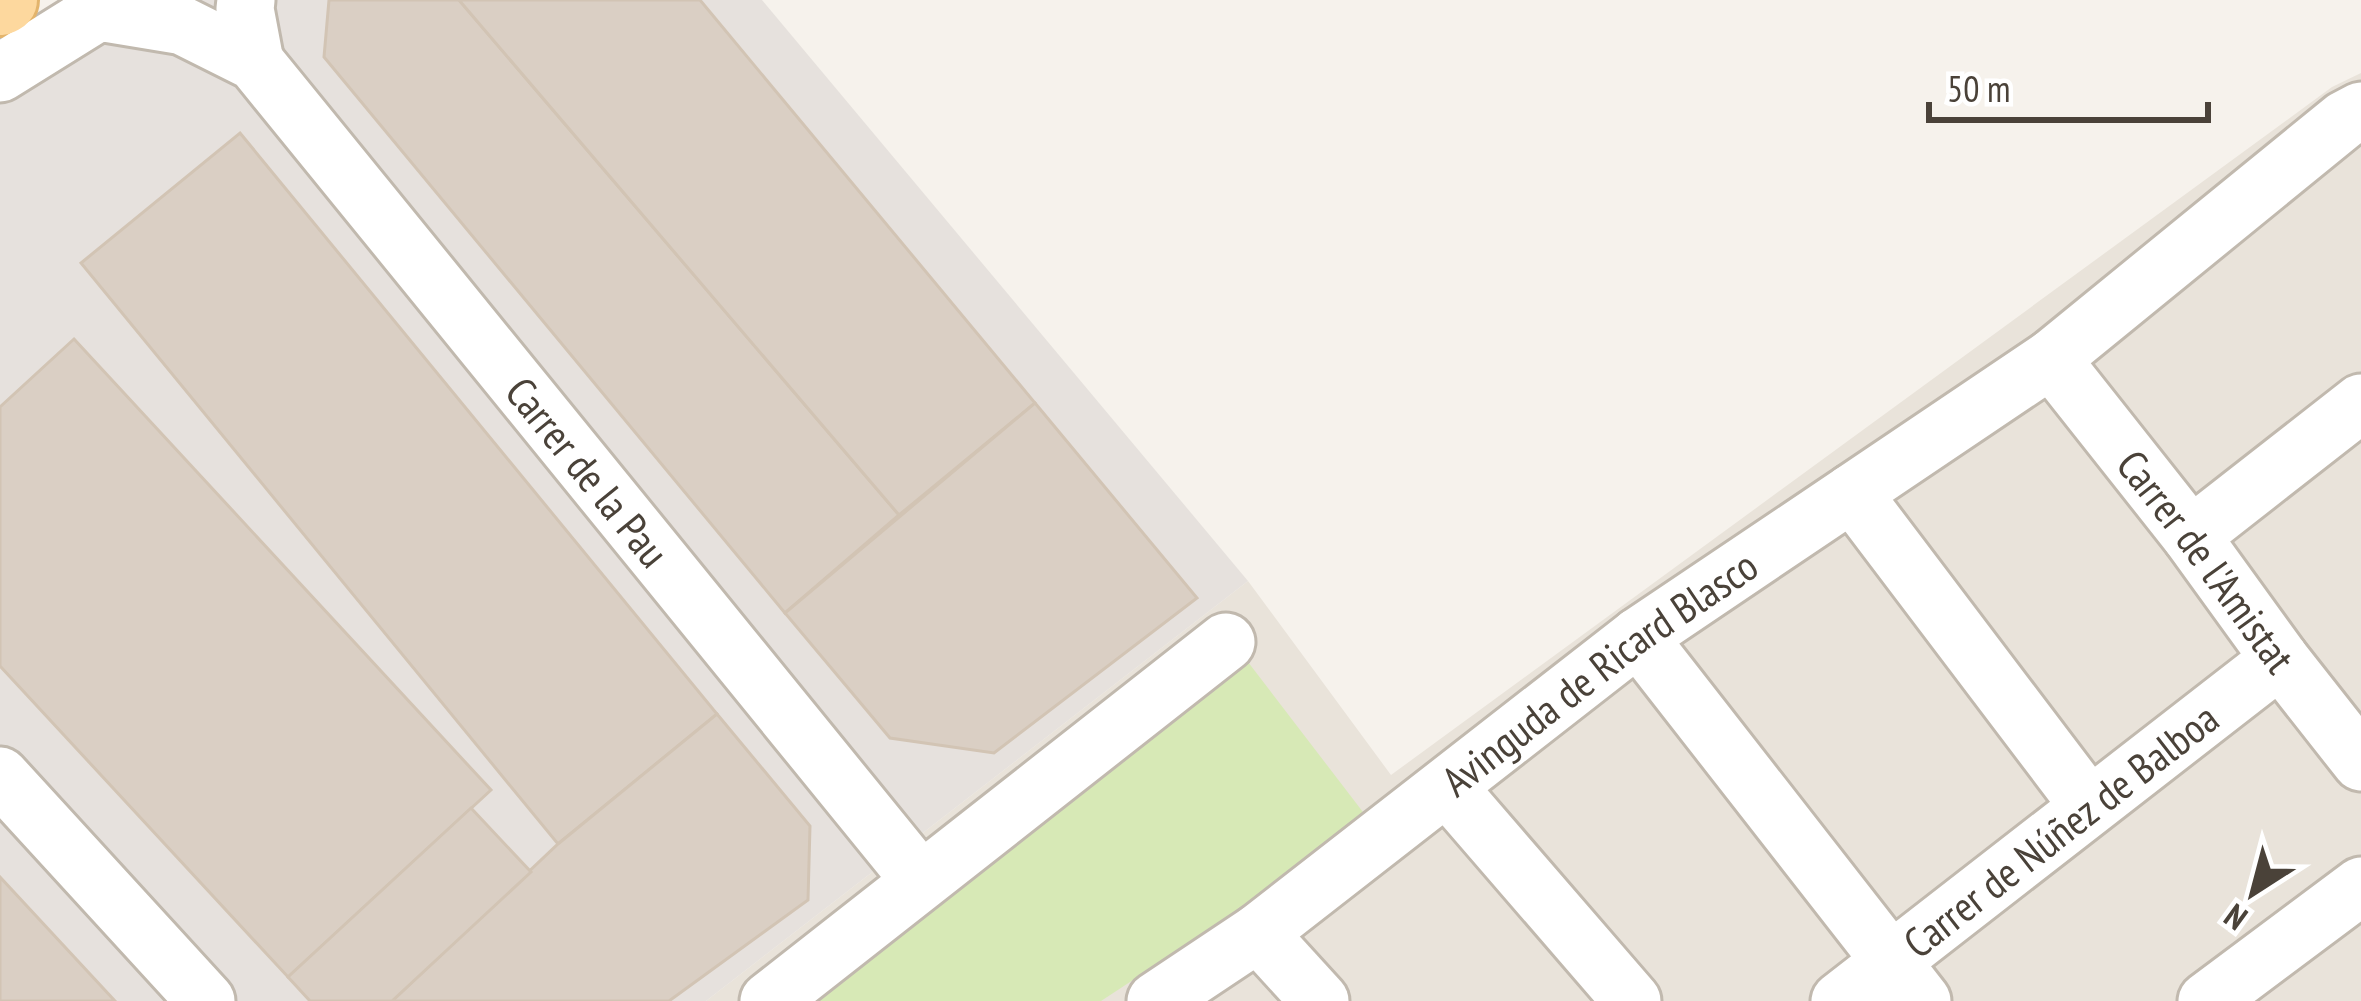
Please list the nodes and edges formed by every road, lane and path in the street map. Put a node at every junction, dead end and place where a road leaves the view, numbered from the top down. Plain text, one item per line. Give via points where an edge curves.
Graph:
1 (246, 0) edge
2 (109, 6) edge
3 (255, 62) junction
4 (0, 73) edge
5 (2356, 126) edge
6 (2050, 358) junction
7 (2361, 403) edge
8 (1852, 493) junction
9 (2191, 536) junction
10 (1638, 637) junction
11 (1226, 642) dead end
12 (2280, 659) junction
13 (2361, 762) edge
14 (0, 776) edge
15 (1448, 788) junction
16 (2089, 806) junction
17 (921, 881) junction
18 (2361, 886) edge
19 (1258, 933) junction
20 (1906, 982) edge
21 (206, 1001) edge
22 (769, 1001) edge
23 (1156, 1001) edge
24 (1320, 1001) edge
25 (1632, 1001) edge
26 (1840, 1001) edge
27 (2207, 1001) edge

1 - 3 street
2 - 3 street via 182,26
2 - 4 street
3 - 17 street, Carrer de la Pau
5 - 6 street, Avinguda de Ricard Blasco
6 - 8 street, Avinguda de Ricard Blasco
6 - 9 street, Carrer de l'Amistat
7 - 9 street
8 - 10 street, Avinguda de Ricard Blasco
8 - 16 street
9 - 12 street, Carrer de l'Amistat
10 - 15 street, Avinguda de Ricard Blasco
10 - 20 street
11 - 17 street
12 - 13 street, Carrer de l'Amistat
12 - 16 street, Carrer de Núñez de Balboa
14 - 21 street
15 - 19 street, Avinguda de Ricard Blasco
15 - 25 street
16 - 20 street, Carrer de Núñez de Balboa
17 - 22 street
18 - 27 street
19 - 23 street, Avinguda de Ricard Blasco
19 - 24 street
20 - 26 street, Carrer de Núñez de Balboa

